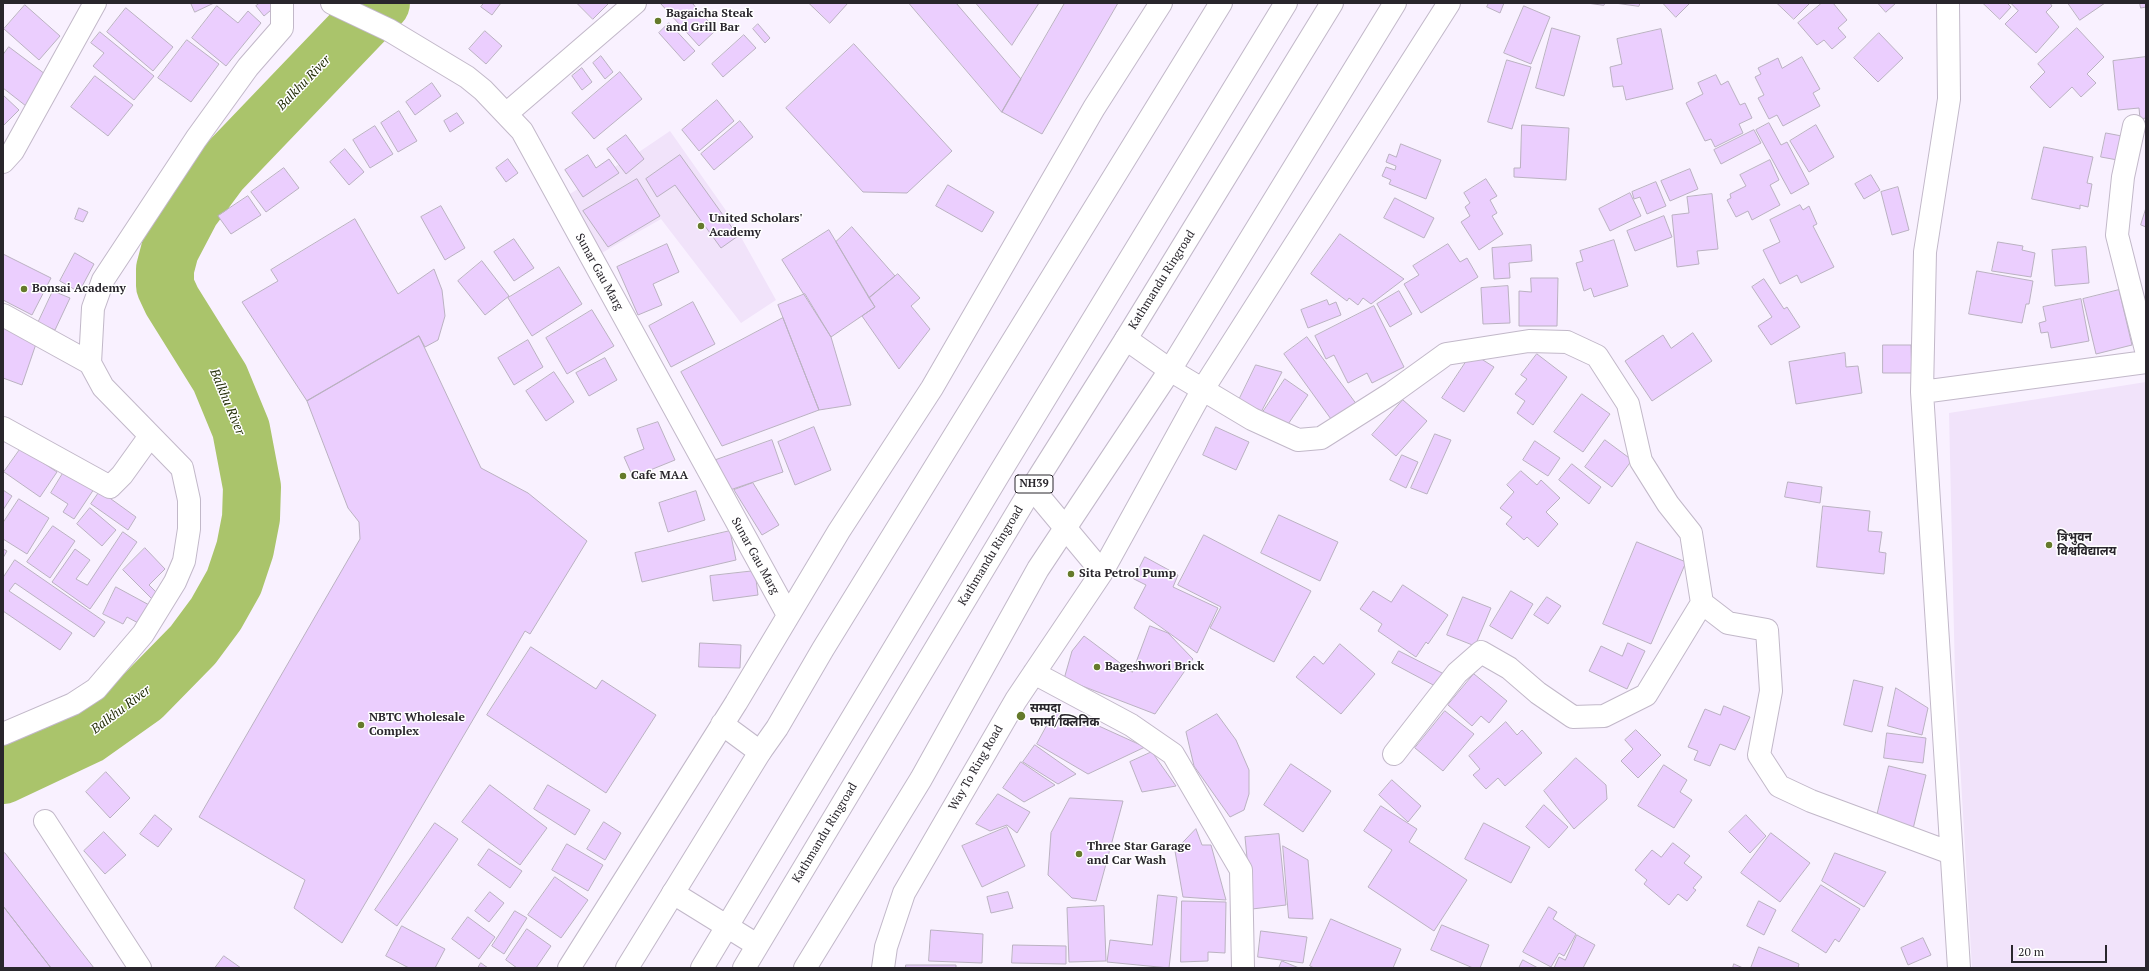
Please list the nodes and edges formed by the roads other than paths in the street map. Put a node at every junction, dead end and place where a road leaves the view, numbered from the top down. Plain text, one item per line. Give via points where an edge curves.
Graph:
1 (95, 3) edge
2 (282, 3) edge
3 (332, 3) edge
4 (635, 3) edge
5 (1161, 3) edge
6 (1221, 3) edge
7 (1286, 3) edge
8 (1332, 3) edge
9 (1395, 3) edge
10 (1449, 3) edge
11 (1948, 3) edge
12 (506, 114) junction
13 (2134, 126) dead end
14 (6, 152) edge
15 (3, 315) edge
16 (1126, 339) junction
17 (2146, 350) edge
18 (2146, 362) edge
19 (90, 363) junction
20 (1170, 370) junction
21 (1203, 389) junction
22 (1922, 392) junction
23 (3, 428) edge
24 (150, 436) junction
25 (1032, 488) junction
26 (1064, 528) junction
27 (1102, 572) junction
28 (1702, 602) junction
29 (788, 615) junction
30 (1034, 673) junction
31 (722, 724) junction
32 (3, 734) edge
33 (760, 752) junction
34 (1394, 754) dead end
35 (45, 821) dead end
36 (1951, 853) junction
37 (673, 893) junction
38 (727, 926) junction
39 (757, 945) junction
40 (140, 968) edge
41 (569, 968) edge
42 (627, 968) edge
43 (702, 968) edge
44 (744, 968) edge
45 (805, 968) edge
46 (883, 968) edge
47 (1243, 968) edge
48 (1959, 968) edge

1 - 14 main road
2 - 19 main road via 282,28 248,67 196,139 103,280 93,308
3 - 12 main road, Sunar Gau Marg via 389,30 466,77 483,90
4 - 12 main road
5 - 29 main road via 1094,108 932,388
6 - 33 main road
7 - 38 main road, NH39
8 - 16 main road, Kathmandu Ringroad / NH39
9 - 20 main road
10 - 21 main road, Way To Ring Road
11 - 22 main road via 1949,98 1925,252
12 - 29 main road, Sunar Gau Marg via 522,132
13 - 17 main road via 2123,177 2117,235
15 - 19 main road
16 - 20 main road
16 - 25 main road, Kathmandu Ringroad / NH39
18 - 22 main road
19 - 24 main road via 103,387
20 - 21 main road
20 - 26 main road
21 - 27 main road, Way To Ring Road
21 - 28 main road via 1252,419 1298,440 1321,438 1392,393 1446,354 1529,341 1567,342 1598,356 1628,404 1641,461 1668,504 1692,533
22 - 36 main road
23 - 24 main road via 110,487 122,476
24 - 32 main road via 182,468 189,500 189,529 184,561 175,582 143,634 96,688 73,704
25 - 26 main road
25 - 39 main road, Kathmandu Ringroad / NH39
26 - 27 main road
26 - 45 main road via 1038,569 921,779
27 - 30 main road, Way To Ring Road
28 - 34 main road via 1646,695 1604,716 1573,717 1538,693 1509,668 1481,652 1457,673
28 - 36 main road via 1728,623 1767,630 1771,691 1759,755 1779,786 1811,801
29 - 31 main road
30 - 46 main road, Way To Ring Road via 988,746 904,893 886,947
30 - 47 main road via 1131,725 1173,754 1241,870
31 - 33 main road
31 - 41 main road
33 - 37 main road
35 - 40 main road
36 - 48 main road
37 - 38 main road
37 - 42 main road
38 - 39 main road
38 - 43 main road, NH39
39 - 44 main road, Kathmandu Ringroad / NH39

